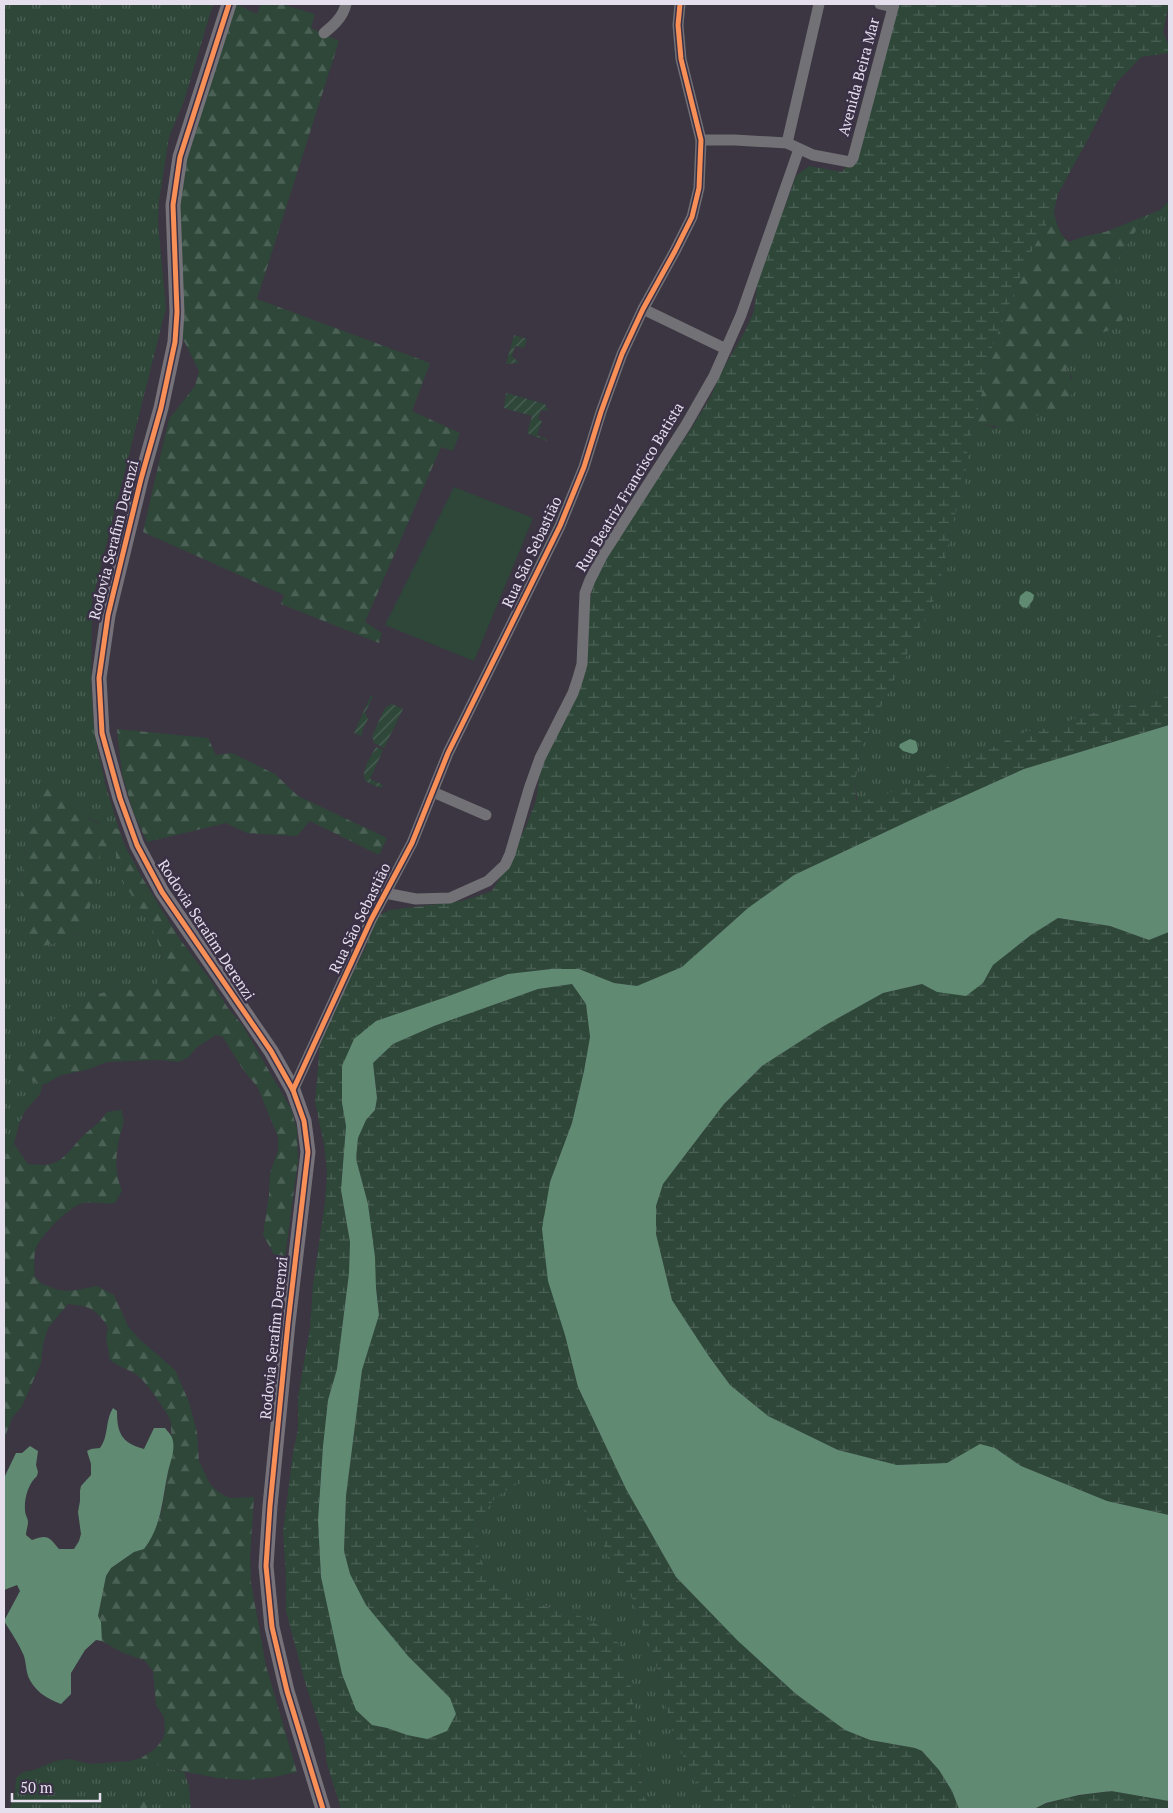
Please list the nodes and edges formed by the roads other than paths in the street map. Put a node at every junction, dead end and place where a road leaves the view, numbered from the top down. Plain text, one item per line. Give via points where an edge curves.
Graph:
1 (228, 4) edge
2 (346, 4) edge
3 (680, 4) edge
4 (819, 4) edge
5 (880, 4) edge
6 (893, 6) edge
7 (324, 33) dead end
8 (701, 140) junction
9 (787, 143) junction
10 (799, 149) junction
11 (643, 309) junction
12 (726, 349) junction
13 (433, 792) junction
14 (486, 815) dead end
15 (385, 893) junction
16 (293, 1090) junction
17 (323, 1809) edge

1 - 16 main road, Rodovia Serafim Derenzi via 180,157 173,205 175,342 108,615 99,678 102,733 137,844 162,892 271,1051
2 - 7 street via 342,15
3 - 8 street, Rua São Sebastião via 681,59
4 - 9 street
5 - 6 street
6 - 10 street, Avenida Beira Mar via 853,158 847,162
8 - 9 street
8 - 11 street, Rua São Sebastião via 699,188 692,217
9 - 10 street
10 - 12 street, Rua Beatriz Francisco Batista via 741,316
11 - 12 street
11 - 13 street, Rua São Sebastião via 622,354 584,467 560,526 448,753
12 - 15 street, Rua Beatriz Francisco Batista via 686,425 590,580 585,593 582,664 578,678 540,758 505,865 488,881 450,898 416,899
13 - 14 street
13 - 15 street, Rua São Sebastião via 412,844
15 - 16 street, Rua São Sebastião
16 - 17 main road, Rodovia Serafim Derenzi via 304,1121 308,1152 288,1323 266,1566 274,1636

